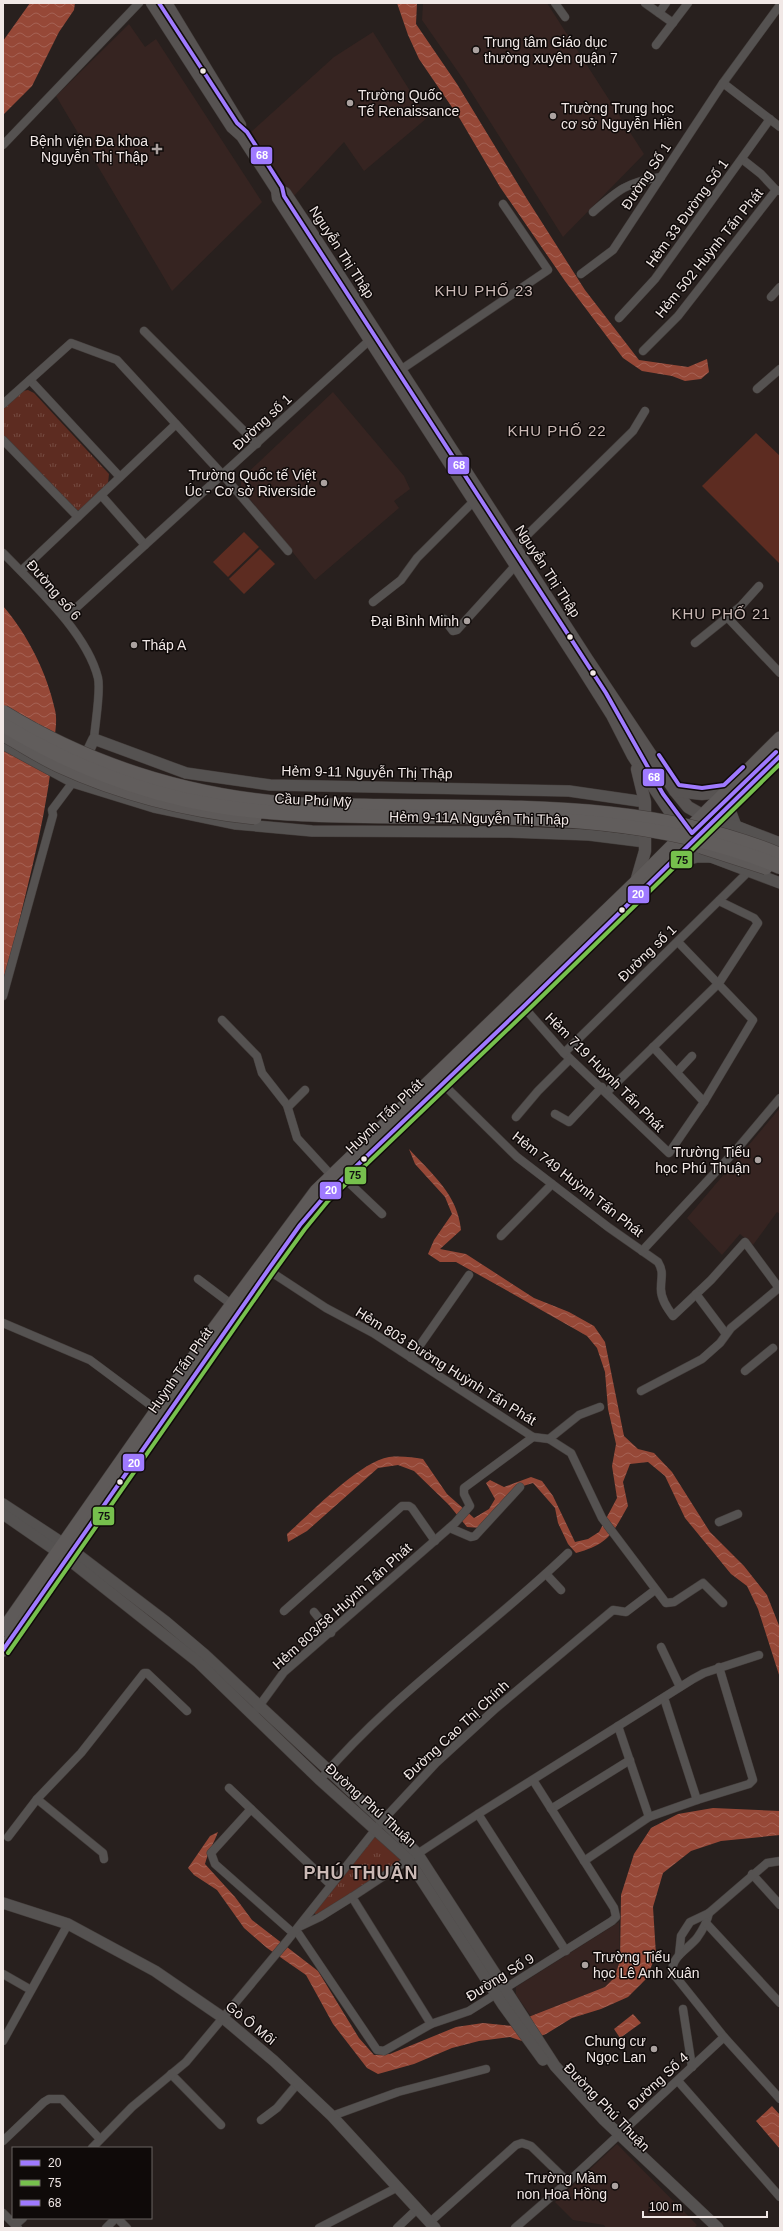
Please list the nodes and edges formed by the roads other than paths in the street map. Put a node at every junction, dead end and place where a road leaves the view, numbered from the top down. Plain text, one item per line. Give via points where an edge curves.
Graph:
1 (139, 3) edge
2 (152, 3) edge
3 (166, 3) edge
4 (555, 3) edge
5 (646, 3) edge
6 (666, 3) edge
7 (688, 3) edge
8 (780, 5) edge
9 (659, 13) junction
10 (565, 17) dead end
11 (673, 23) junction
12 (656, 45) dead end
13 (723, 83) junction
14 (770, 119) junction
15 (780, 126) edge
16 (242, 136) junction
17 (3, 145) edge
18 (742, 159) junction
19 (662, 176) junction
20 (778, 191) edge
21 (503, 204) dead end
22 (593, 212) dead end
23 (580, 274) dead end
24 (780, 287) edge
25 (771, 297) dead end
26 (619, 318) dead end
27 (144, 331) dead end
28 (373, 338) junction
29 (643, 351) dead end
30 (780, 369) edge
31 (396, 374) junction
32 (30, 380) junction
33 (757, 389) dead end
34 (3, 404) edge
35 (645, 410) dead end
36 (176, 424) junction
37 (3, 440) edge
38 (257, 444) junction
39 (223, 475) junction
40 (120, 477) junction
41 (101, 495) junction
42 (474, 502) junction
43 (78, 517) junction
44 (146, 545) junction
45 (515, 547) junction
46 (288, 551) dead end
47 (3, 553) edge
48 (515, 566) junction
49 (21, 571) junction
50 (759, 586) dead end
51 (373, 602) dead end
52 (727, 617) junction
53 (65, 618) junction
54 (444, 619) dead end
55 (695, 643) dead end
56 (780, 673) edge
57 (3, 705) edge
58 (3, 712) edge
59 (3, 725) edge
60 (636, 732) junction
61 (3, 735) edge
62 (94, 739) junction
63 (625, 740) junction
64 (779, 740) edge
65 (3, 744) edge
66 (633, 756) junction
67 (780, 756) edge
68 (70, 785) junction
69 (675, 790) junction
70 (730, 796) junction
71 (645, 802) junction
72 (708, 819) junction
73 (736, 826) junction
74 (689, 838) junction
75 (645, 842) junction
76 (780, 843) edge
77 (780, 852) edge
78 (780, 855) edge
79 (711, 857) junction
80 (667, 865) junction
81 (780, 867) edge
82 (748, 872) junction
83 (780, 872) edge
84 (780, 883) edge
85 (640, 885) junction
86 (719, 901) junction
87 (678, 942) junction
88 (718, 983) junction
89 (3, 996) edge
90 (519, 1002) junction
91 (222, 1020) dead end
92 (653, 1047) junction
93 (567, 1056) junction
94 (692, 1056) dead end
95 (677, 1072) junction
96 (442, 1083) junction
97 (305, 1090) dead end
98 (604, 1090) junction
99 (421, 1095) junction
100 (780, 1098) edge
101 (704, 1102) junction
102 (288, 1107) junction
103 (555, 1114) dead end
104 (516, 1118) dead end
105 (331, 1175) junction
106 (344, 1178) junction
107 (552, 1184) junction
108 (382, 1214) dead end
109 (501, 1236) dead end
110 (642, 1251) junction
111 (261, 1274) junction
112 (469, 1275) dead end
113 (198, 1279) dead end
114 (779, 1287) edge
115 (696, 1294) junction
116 (232, 1304) junction
117 (3, 1323) edge
118 (726, 1334) junction
119 (773, 1348) dead end
120 (411, 1358) junction
121 (745, 1371) dead end
122 (641, 1391) dead end
123 (600, 1407) dead end
124 (163, 1412) junction
125 (533, 1437) junction
126 (549, 1439) junction
127 (520, 1487) dead end
128 (3, 1504) edge
129 (3, 1514) edge
130 (738, 1514) dead end
131 (719, 1522) dead end
132 (453, 1526) junction
133 (435, 1541) junction
134 (66, 1552) junction
135 (568, 1554) dead end
136 (546, 1574) junction
137 (561, 1590) dead end
138 (655, 1590) junction
139 (723, 1603) dead end
140 (284, 1610) dead end
141 (314, 1612) dead end
142 (3, 1630) edge
143 (331, 1633) junction
144 (661, 1647) dead end
145 (3, 1650) edge
146 (759, 1655) dead end
147 (719, 1667) junction
148 (680, 1687) junction
149 (664, 1698) junction
150 (187, 1711) dead end
151 (256, 1711) junction
152 (618, 1726) junction
153 (630, 1760) junction
154 (328, 1771) junction
155 (320, 1780) junction
156 (533, 1780) junction
157 (229, 1788) dead end
158 (37, 1800) junction
159 (697, 1800) junction
160 (251, 1809) junction
161 (552, 1809) junction
162 (478, 1814) junction
163 (649, 1817) junction
164 (379, 1824) junction
165 (8, 1837) dead end
166 (413, 1856) junction
167 (104, 1859) dead end
168 (584, 1861) junction
169 (780, 1861) edge
170 (752, 1874) junction
171 (331, 1885) junction
172 (352, 1897) junction
173 (3, 1903) edge
174 (780, 1905) edge
175 (709, 1913) junction
176 (706, 1923) junction
177 (68, 1924) junction
178 (296, 1930) junction
179 (566, 1951) junction
180 (679, 1955) junction
181 (3, 1974) edge
182 (31, 1990) junction
183 (501, 1992) junction
184 (780, 2003) edge
185 (683, 2009) dead end
186 (222, 2017) junction
187 (431, 2024) junction
188 (724, 2037) junction
189 (3, 2040) edge
190 (692, 2067) junction
191 (486, 2069) dead end
192 (171, 2074) junction
193 (678, 2081) junction
194 (298, 2083) junction
195 (780, 2099) edge
196 (332, 2116) junction
197 (261, 2120) dead end
198 (221, 2125) dead end
199 (617, 2136) junction
200 (100, 2139) junction
201 (3, 2141) edge
202 (93, 2147) edge
203 (568, 2182) junction
204 (398, 2187) junction
205 (780, 2197) edge
206 (417, 2209) junction
207 (3, 2213) edge
208 (22, 2219) edge
209 (115, 2219) edge
210 (117, 2219) edge
211 (433, 2225) edge
212 (16, 2227) edge
213 (106, 2228) edge
214 (127, 2228) edge
215 (319, 2228) edge
216 (397, 2228) edge
217 (515, 2228) edge
218 (707, 2228) edge
219 (718, 2228) edge

1 - 17 street
2 - 16 main road, Nguyễn Thị Thập via 232,128
3 - 16 main road, Nguyễn Thị Thập via 239,123
4 - 10 street
5 - 9 street
6 - 9 street
7 - 11 street
8 - 13 street, Đường Số 1
9 - 11 street
11 - 12 street
13 - 14 street
13 - 19 street, Đường Số 1
14 - 15 street
14 - 18 street, Hẻm 33 Đường Số 1
16 - 28 main road, Nguyễn Thị Thập via 277,190 278,198
18 - 20 street
18 - 26 street, Hẻm 33 Đường Số 1 via 655,279
19 - 22 street via 640,180 621,188
19 - 23 street, Đường Số 1 via 613,250
20 - 29 street, Hẻm 502 Huỳnh Tấn Phát via 678,316
21 - 31 street via 548,270
24 - 25 street
27 - 38 street
28 - 31 main road, Nguyễn Thị Thập
28 - 38 street, Đường số 1
30 - 33 street
31 - 42 main road, Nguyễn Thị Thập
31 - 45 main road, Nguyễn Thị Thập
32 - 34 street
32 - 36 street via 71,343 117,360
32 - 40 street
35 - 45 street via 633,431
36 - 39 street
36 - 40 street
37 - 43 street
38 - 39 street, Đường số 1
39 - 44 street, Đường số 1
39 - 46 street
40 - 41 street
41 - 43 street
41 - 44 street
42 - 48 main road, Nguyễn Thị Thập
42 - 51 street via 417,558 401,580
43 - 49 street
44 - 53 street, Đường số 1
45 - 60 main road, Nguyễn Thị Thập
47 - 49 street, Đường số 6
48 - 54 street via 457,630 454,631
48 - 63 main road, Nguyễn Thị Thập via 612,715
49 - 53 street, Đường số 6
50 - 52 street
52 - 55 street
52 - 56 street
53 - 62 street, Đường số 6 via 90,658 98,679
57 - 77 main road, Cầu Phú Mỹ, bridge via 77,748 180,784 294,802 556,805 650,813 762,843
58 - 78 highway, Cầu Phú Mỹ, bridge via 39,733 109,764 155,780 214,794 292,804 605,812 697,827
59 - 81 highway, Cầu Phú Mỹ, bridge via 47,750 91,769 146,789 211,805 311,815 556,819 606,823 690,838 731,849
60 - 63 main road
60 - 69 main road, Nguyễn Thị Thập
61 - 83 main road, Cầu Phú Mỹ, bridge via 38,756 72,771 142,796 210,812 289,820 563,826 618,831 656,836
62 - 68 street
62 - 71 street, Hẻm 9-11 Nguyễn Thị Thập via 186,773 270,785 569,791
63 - 66 main road, Nguyễn Thị Thập
64 - 70 main road, Huỳnh Tấn Phát
65 - 68 street, Hẻm 9-11A Nguyễn Thị Thập
66 - 71 main road
66 - 74 main road, Nguyễn Thị Thập via 669,814
67 - 70 main road, Huỳnh Tấn Phát
68 - 75 street, Hẻm 9-11A Nguyễn Thị Thập via 209,819 312,831 531,833 589,835
68 - 89 street via 52,810 53,815
69 - 70 main road
69 - 72 main road, Nguyễn Thị Thập via 688,807
70 - 72 main road, Huỳnh Tấn Phát
70 - 73 street via 730,810
71 - 75 main road
72 - 73 street
72 - 74 main road, Huỳnh Tấn Phát
73 - 76 street
74 - 79 street
74 - 80 main road, Huỳnh Tấn Phát
74 - 85 main road, Huỳnh Tấn Phát
75 - 85 main road
79 - 80 street via 697,857
79 - 82 street
80 - 85 main road, Huỳnh Tấn Phát
82 - 84 street
82 - 86 street, Đường số 1
85 - 90 main road, Huỳnh Tấn Phát
86 - 87 street, Đường số 1
86 - 88 street via 754,918 758,923
87 - 88 street
87 - 93 street, Đường số 1
88 - 92 street
88 - 101 street, Hẻm 719 Huỳnh Tấn Phát via 753,1020
90 - 93 street, Hẻm 719 Huỳnh Tấn Phát
90 - 96 main road, Huỳnh Tấn Phát
90 - 99 main road, Huỳnh Tấn Phát
91 - 102 street via 252,1049 262,1073
92 - 95 street
92 - 98 street
93 - 98 street, Hẻm 719 Huỳnh Tấn Phát
93 - 104 street, Đường số 1
94 - 95 street
95 - 101 street
96 - 99 main road, Huỳnh Tấn Phát
96 - 107 street, Hẻm 749 Huỳnh Tấn Phát via 517,1157
97 - 102 street
98 - 101 street, Hẻm 719 Huỳnh Tấn Phát via 669,1153
98 - 103 street via 569,1122
99 - 105 main road, Huỳnh Tấn Phát
99 - 106 main road, Huỳnh Tấn Phát
100 - 110 street via 737,1149
102 - 105 street via 297,1138
105 - 111 main road, Huỳnh Tấn Phát via 304,1205
106 - 108 street
106 - 111 main road, Huỳnh Tấn Phát via 310,1213
107 - 109 street
107 - 110 street, Hẻm 749 Huỳnh Tấn Phát
110 - 115 street, Hẻm 749 Huỳnh Tấn Phát via 658,1262 662,1269 660,1287 673,1316
111 - 116 main road, Huỳnh Tấn Phát
111 - 120 street, Hẻm 803 Đường Huỳnh Tấn Phát via 373,1333
111 - 124 main road, Huỳnh Tấn Phát
112 - 120 street
113 - 116 street
114 - 115 street via 745,1242
114 - 118 street
115 - 118 street
116 - 124 main road, Huỳnh Tấn Phát
117 - 124 street via 90,1360
118 - 122 street via 702,1359
119 - 121 street
120 - 125 street, Hẻm 803 Đường Huỳnh Tấn Phát
123 - 126 street via 579,1415
124 - 134 main road, Huỳnh Tấn Phát
125 - 126 street, Hẻm 803 Đường Huỳnh Tấn Phát
125 - 132 street, Hẻm 803/58 Huỳnh Tấn Phát via 464,1488 470,1506
126 - 138 street, Hẻm 803 Đường Huỳnh Tấn Phát via 571,1453 602,1518
127 - 132 street via 475,1536 471,1537
128 - 134 street, Đường Phú Thuận
129 - 134 street, Đường Phú Thuận
130 - 131 street
132 - 133 street, Hẻm 803/58 Huỳnh Tấn Phát
133 - 140 street via 412,1508 402,1506
133 - 143 street, Hẻm 803/58 Huỳnh Tấn Phát
134 - 142 main road, Huỳnh Tấn Phát
134 - 145 main road, Huỳnh Tấn Phát
134 - 151 street, Đường Phú Thuận
135 - 136 street
136 - 137 street
136 - 154 street via 414,1685
138 - 139 street, Hẻm 803 Đường Huỳnh Tấn Phát via 669,1604 703,1583
138 - 164 street, Đường Cao Thị Chính via 626,1612 613,1610 495,1709 436,1763
141 - 143 street
143 - 151 street, Hẻm 803/58 Huỳnh Tấn Phát via 284,1672
144 - 148 street
146 - 147 street
147 - 148 street
147 - 159 street via 753,1780 749,1784
148 - 149 street
149 - 152 street
149 - 159 street
150 - 158 street via 144,1673 81,1753
151 - 154 street, Đường Phú Thuận
151 - 155 street, Đường Phú Thuận
152 - 153 street
152 - 156 street
153 - 161 street
153 - 163 street
154 - 155 street
154 - 164 street, Đường Phú Thuận
155 - 164 street, Đường Phú Thuận
156 - 161 street, Đường Số 9
156 - 162 street
157 - 160 street
158 - 165 street
158 - 167 street via 103,1853
159 - 163 street
160 - 171 street
160 - 178 street, Đường Số 9 via 211,1853 212,1859
161 - 168 street, Đường Số 9
162 - 166 street
162 - 179 street
163 - 168 street
164 - 166 street, Đường Phú Thuận
164 - 171 street, Đường Cao Thị Chính
166 - 172 street
166 - 183 street, Đường Phú Thuận
168 - 179 street, Đường Số 9 via 614,1908 616,1917
169 - 170 street via 767,1863
170 - 174 street
170 - 175 street
171 - 178 street, Đường Cao Thị Chính
172 - 178 street
172 - 187 street
173 - 177 street, Gò Ô Môi
175 - 176 street
175 - 180 street via 696,1918 686,1927 681,1936
176 - 180 street via 696,1939
176 - 184 street
177 - 182 street
177 - 186 street, Gò Ô Môi via 155,1971
178 - 186 street, Đường Cao Thị Chính
178 - 187 street, Đường Số 9 via 377,2050 384,2051
179 - 183 street, Đường Số 9
180 - 188 street via 672,1965 672,1972
181 - 182 street
182 - 189 street
183 - 187 street, Đường Số 9 via 469,2011
183 - 199 street, Đường Phú Thuận via 537,2047
185 - 190 street
186 - 192 street via 186,2062
186 - 194 street, Gò Ô Môi
188 - 190 street, Đường Số 4
188 - 195 street
190 - 193 street, Đường Số 4
191 - 196 street via 398,2092
192 - 198 street
192 - 200 street
193 - 199 street, Đường Số 4
193 - 205 street
194 - 196 street, Gò Ô Môi
194 - 197 street via 277,2108
196 - 204 street, Gò Ô Môi
199 - 203 street, Đường Số 4
199 - 218 street, Đường Phú Thuận
199 - 219 street, Đường Phú Thuận
200 - 201 street via 62,2099 56,2098 44,2102
200 - 202 street
203 - 211 street via 532,2146 522,2143 516,2145
203 - 217 street, Đường Số 4
204 - 206 street, Gò Ô Môi
204 - 215 street
206 - 211 street, Gò Ô Môi
206 - 216 street
207 - 212 street
208 - 212 street
209 - 213 street
210 - 214 street

